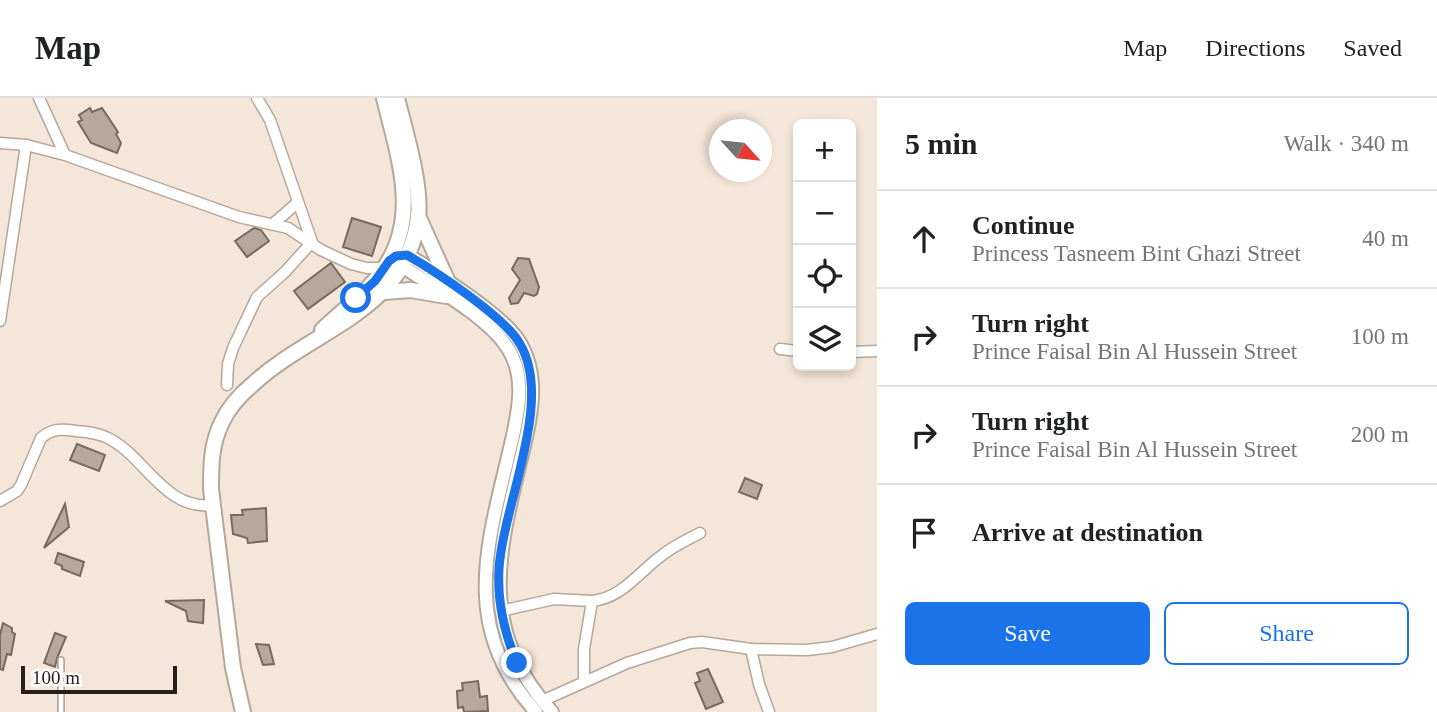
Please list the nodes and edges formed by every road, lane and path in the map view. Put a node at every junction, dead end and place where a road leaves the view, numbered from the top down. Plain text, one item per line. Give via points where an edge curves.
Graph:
1 (39, 98) edge
2 (257, 98) edge
3 (384, 98) edge
4 (397, 98) edge
5 (0, 143) edge
6 (26, 145) junction
7 (65, 155) junction
8 (297, 203) junction
9 (418, 216) junction
10 (273, 224) junction
11 (312, 242) junction
12 (400, 256) junction
13 (384, 268) junction
14 (447, 289) junction
15 (384, 292) junction
16 (0, 321) edge
17 (309, 342) junction
18 (780, 349) dead end
19 (793, 350) edge
20 (877, 351) edge
21 (856, 352) edge
22 (228, 385) dead end
23 (0, 501) edge
24 (214, 505) junction
25 (700, 533) dead end
26 (592, 601) junction
27 (501, 611) junction
28 (877, 634) edge
29 (751, 649) junction
30 (61, 660) dead end
31 (584, 681) junction
32 (539, 707) edge
33 (61, 712) edge
34 (243, 712) edge
35 (552, 712) edge
36 (769, 712) edge

1 - 7 street
2 - 8 street via 270,120
3 - 12 main road via 405,205
4 - 9 main road
5 - 6 street
6 - 7 street
6 - 16 street
7 - 10 street
8 - 10 street
8 - 11 street
9 - 12 main road
9 - 14 main road
10 - 11 street
11 - 13 street via 351,264
11 - 22 street via 257,297 233,348
12 - 13 main road
12 - 14 street
12 - 15 main road
13 - 17 main road
14 - 15 main road
14 - 27 street via 503,323 525,354 532,378 527,434 500,554
14 - 32 street via 502,340 516,369 518,415 488,541 485,586 500,658 511,678
15 - 17 main road via 343,325
17 - 24 main road via 264,373 222,421 211,461
18 - 19 street
20 - 21 street
23 - 24 street via 22,485 41,438 60,429 105,436 175,497 201,506
24 - 34 main road
25 - 26 street via 663,554 618,592
26 - 27 street via 554,599
26 - 31 street
27 - 32 street via 517,663
28 - 29 street via 816,649
29 - 31 street via 690,643
29 - 36 street
30 - 33 lane
31 - 32 street
32 - 35 street

